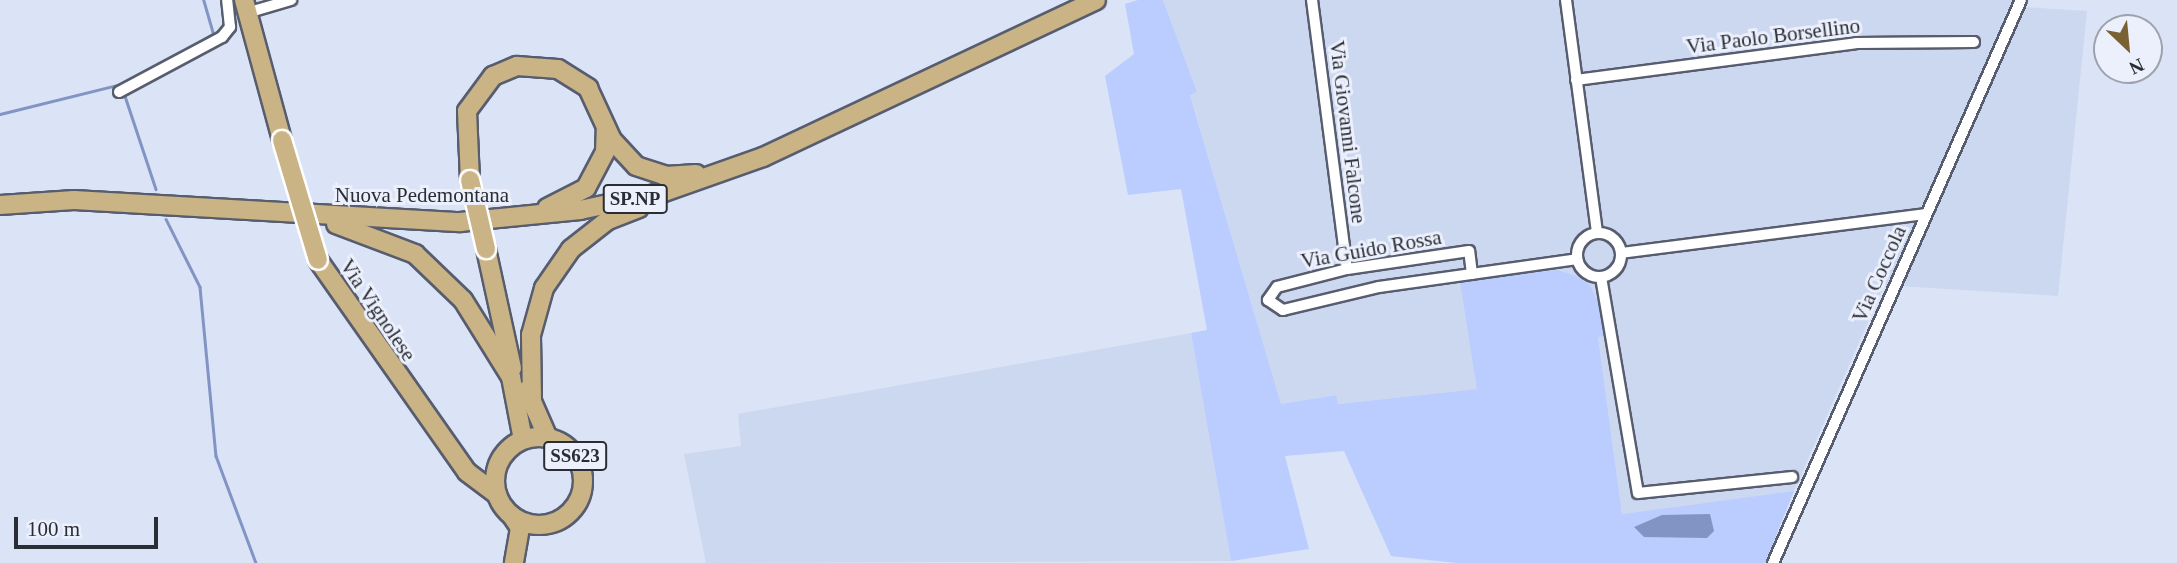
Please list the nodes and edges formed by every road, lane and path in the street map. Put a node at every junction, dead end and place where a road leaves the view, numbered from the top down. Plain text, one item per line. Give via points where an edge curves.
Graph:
1 (228, 0) edge
2 (291, 0) edge
3 (1096, 0) edge
4 (1312, 0) edge
5 (1566, 0) edge
6 (2021, 0) edge
7 (247, 6) edge
8 (1974, 42) dead end
9 (1576, 80) junction
10 (123, 92) dead end
11 (904, 92) junction
12 (606, 125) junction
13 (763, 157) junction
14 (0, 205) edge
15 (1926, 214) junction
16 (313, 217) junction
17 (502, 221) junction
18 (1597, 233) junction
19 (1621, 253) junction
20 (1577, 259) junction
21 (1347, 269) junction
22 (1472, 274) junction
23 (1601, 278) junction
24 (526, 401) junction
25 (548, 438) junction
26 (523, 440) junction
27 (455, 455) junction
28 (502, 458) junction
29 (1792, 477) dead end
30 (497, 495) junction
31 (512, 516) junction
32 (544, 525) junction
33 (514, 563) edge
34 (520, 563) edge
35 (1773, 563) edge

1 - 10 street via 230,27 222,37
2 - 7 street
3 - 11 main road, Nuova Pedemontana / SP.NP
4 - 21 street, Via Giovanni Falcone
5 - 9 street
6 - 15 street, Via Coccola
7 - 27 main road, Via Vignolese, bridge via 318,260
8 - 9 street, Via Paolo Borsellino via 1856,43
9 - 18 street
11 - 12 main road via 685,177 636,166
11 - 13 main road, Nuova Pedemontana / SP.NP
12 - 17 main road via 606,152 586,188
12 - 24 main road, bridge via 588,88 541,65 517,66 493,76 467,111 470,180 506,342
13 - 17 main road, Nuova Pedemontana / SP.NP via 653,195
13 - 24 main road via 723,180 608,220 571,248 536,312
14 - 16 main road, Nuova Pedemontana / SP.NP via 74,200
15 - 19 street
15 - 35 street, Via Coccola
16 - 17 main road, Nuova Pedemontana / SP.NP
16 - 24 main road via 389,241 441,275 488,338
18 - 19 street via 1615,240
18 - 20 street via 1581,242
19 - 23 street via 1616,270
20 - 22 street, Via Guido Rossa
20 - 23 street via 1585,273
21 - 22 street, Via Guido Rossa via 1469,251
21 - 22 street, Via Guido Rossa via 1277,287 1268,296 1270,305 1283,310 1365,289
23 - 29 street via 1640,496
24 - 25 main road
24 - 26 main road
25 - 26 main road, SS623
25 - 32 main road, SS623 via 570,449 583,482 572,510
26 - 28 main road, SS623
27 - 28 main road via 484,467
27 - 30 main road, Via Vignolese
28 - 30 main road
30 - 31 main road, Via Vignolese
31 - 32 main road
31 - 33 main road, Via Vignolese via 520,528
32 - 34 main road, SS623

